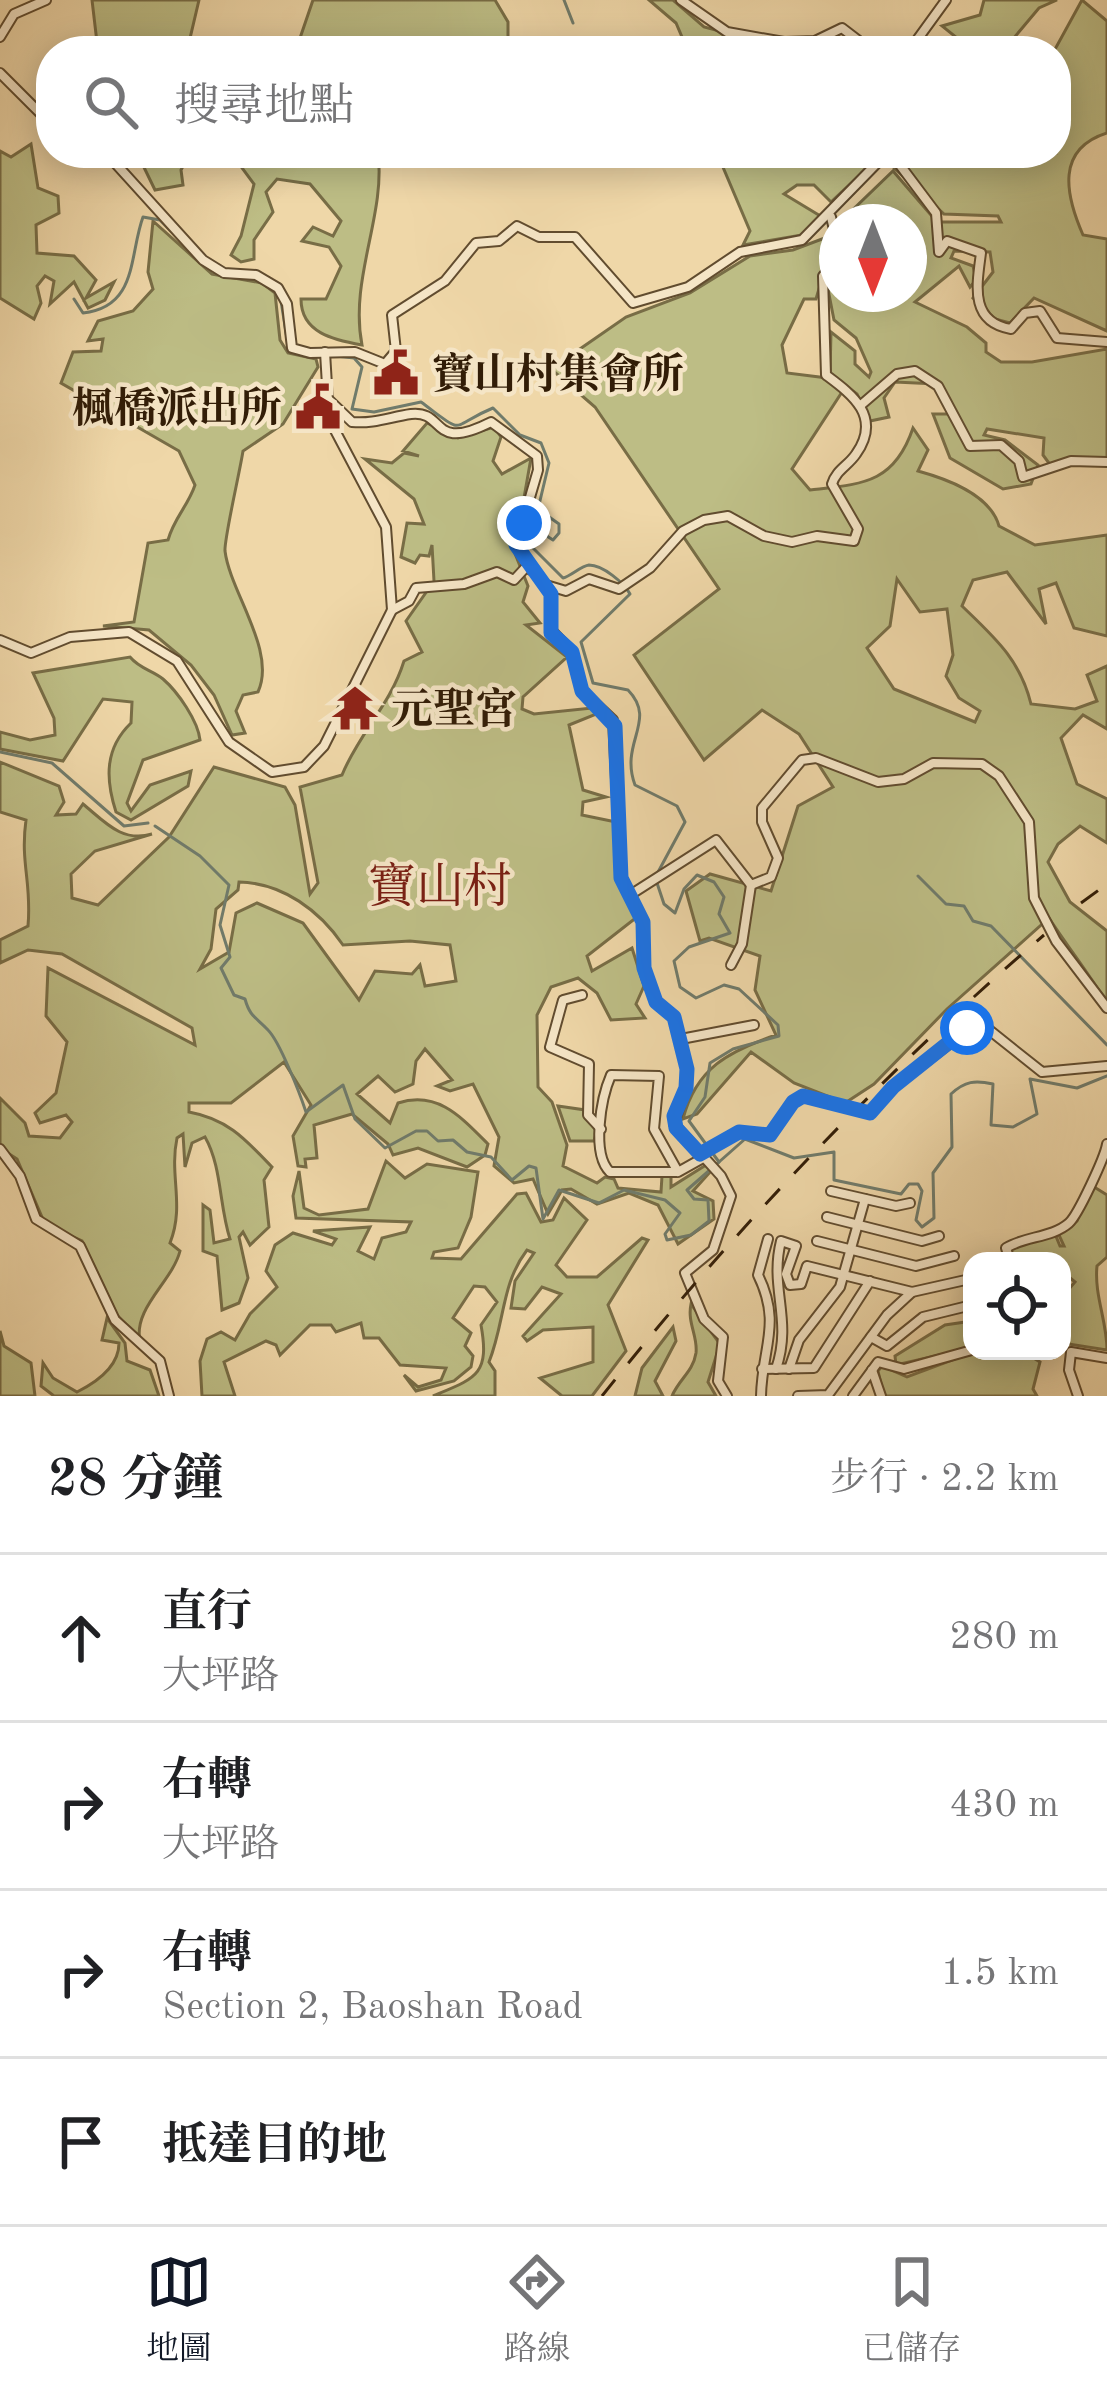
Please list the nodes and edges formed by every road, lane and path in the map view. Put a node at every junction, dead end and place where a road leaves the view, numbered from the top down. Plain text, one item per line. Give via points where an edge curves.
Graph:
1 (46, 0) edge
2 (681, 0) edge
3 (946, 0) edge
4 (754, 36) edge
5 (821, 36) edge
6 (852, 36) edge
7 (920, 36) edge
8 (0, 37) edge
9 (0, 74) edge
10 (36, 109) edge
11 (120, 168) edge
12 (875, 168) edge
13 (901, 168) edge
14 (842, 204) edge
15 (819, 226) edge
16 (824, 312) edge
17 (1107, 342) edge
18 (325, 352) junction
19 (329, 400) junction
20 (861, 405) junction
21 (1107, 462) edge
22 (546, 586) junction
23 (392, 610) junction
24 (0, 640) edge
25 (751, 885) junction
26 (630, 896) junction
27 (731, 964) dead end
28 (582, 995) dead end
29 (1107, 1008) edge
30 (754, 1025) dead end
31 (681, 1039) junction
32 (1107, 1066) edge
33 (601, 1129) junction
34 (1107, 1144) edge
35 (0, 1149) edge
36 (707, 1161) junction
37 (678, 1172) junction
38 (832, 1191) dead end
39 (865, 1199) junction
40 (910, 1203) dead end
41 (826, 1217) dead end
42 (856, 1224) junction
43 (939, 1236) dead end
44 (768, 1239) dead end
45 (817, 1240) dead end
46 (850, 1249) junction
47 (1007, 1252) edge
48 (954, 1256) dead end
49 (843, 1274) junction
50 (870, 1281) junction
51 (963, 1281) edge
52 (912, 1292) junction
53 (963, 1307) edge
54 (871, 1337) junction
55 (963, 1353) edge
56 (1107, 1358) edge
57 (762, 1369) junction
58 (776, 1369) junction
59 (789, 1369) junction
60 (872, 1370) junction
61 (169, 1396) edge
62 (727, 1396) edge
63 (761, 1396) edge
64 (798, 1396) edge
65 (853, 1396) edge
66 (880, 1396) edge
67 (1078, 1396) edge

1 - 8 street via 14,14
2 - 4 street via 727,32
3 - 7 street
5 - 6 street via 842,28
9 - 10 street
11 - 18 street via 203,260 278,288 292,348
12 - 14 street
13 - 17 street via 936,213 939,251 947,241 981,253 973,289 992,321 1011,328 1024,313 1040,311 1057,338
15 - 18 street via 802,240 740,252 688,287 633,303 583,241 517,226 499,242 476,243 445,281 394,313 391,362
16 - 20 street via 826,375
18 - 19 street
19 - 22 street via 352,422 416,414 453,436 490,422 533,449 538,470 516,543
19 - 23 street via 332,428 386,526
20 - 21 street via 897,374 915,371 938,386 970,446 1001,445 1023,477 1071,461
20 - 22 street via 863,439 832,479 858,529 854,541 792,542 728,516 683,531 625,585 589,579 566,591
22 - 23 street via 527,566 514,580 497,572 416,588
22 - 26 street via 551,633 572,652 582,691 615,726 621,878
23 - 24 street via 317,757 278,772 229,742 177,662 129,632 70,637 31,653
25 - 26 street via 716,840
25 - 27 street
25 - 29 street via 771,877 778,858 762,808 802,760 878,782 904,779 924,764 982,764 1025,811 1034,898
26 - 31 street via 643,922 642,962 656,1002 674,1017
28 - 33 street via 563,1000 550,1047 589,1064 588,1115
30 - 31 street
31 - 36 street via 687,1081 674,1124
32 - 36 street via 1042,1072 988,1030 971,1027 870,1113 803,1096 770,1135 742,1131 710,1147
33 - 37 street via 596,1151 605,1170
33 - 37 street via 608,1077 659,1076 654,1129
34 - 47 street via 1071,1222 1025,1236
35 - 61 street via 36,1219 80,1246 111,1314 158,1358
36 - 37 street
36 - 62 street via 727,1186 731,1207 712,1250 685,1273 704,1319 722,1337 718,1381
38 - 39 street
39 - 40 street
39 - 42 street
41 - 42 street
42 - 43 street via 922,1241
42 - 46 street
44 - 57 street via 758,1275 773,1333
45 - 46 street
46 - 48 street via 916,1266
46 - 49 street
49 - 50 street
49 - 58 street via 807,1266 801,1284 790,1286 796,1246 781,1241 773,1275 788,1336
49 - 59 street
50 - 52 street
50 - 59 street via 814,1368
51 - 52 street
52 - 54 street
53 - 54 street via 929,1314 886,1346
54 - 64 street via 828,1395
55 - 60 street via 904,1370 878,1362
56 - 67 street via 1072,1352
57 - 58 street
57 - 63 street
58 - 59 street
60 - 65 street
60 - 66 street

